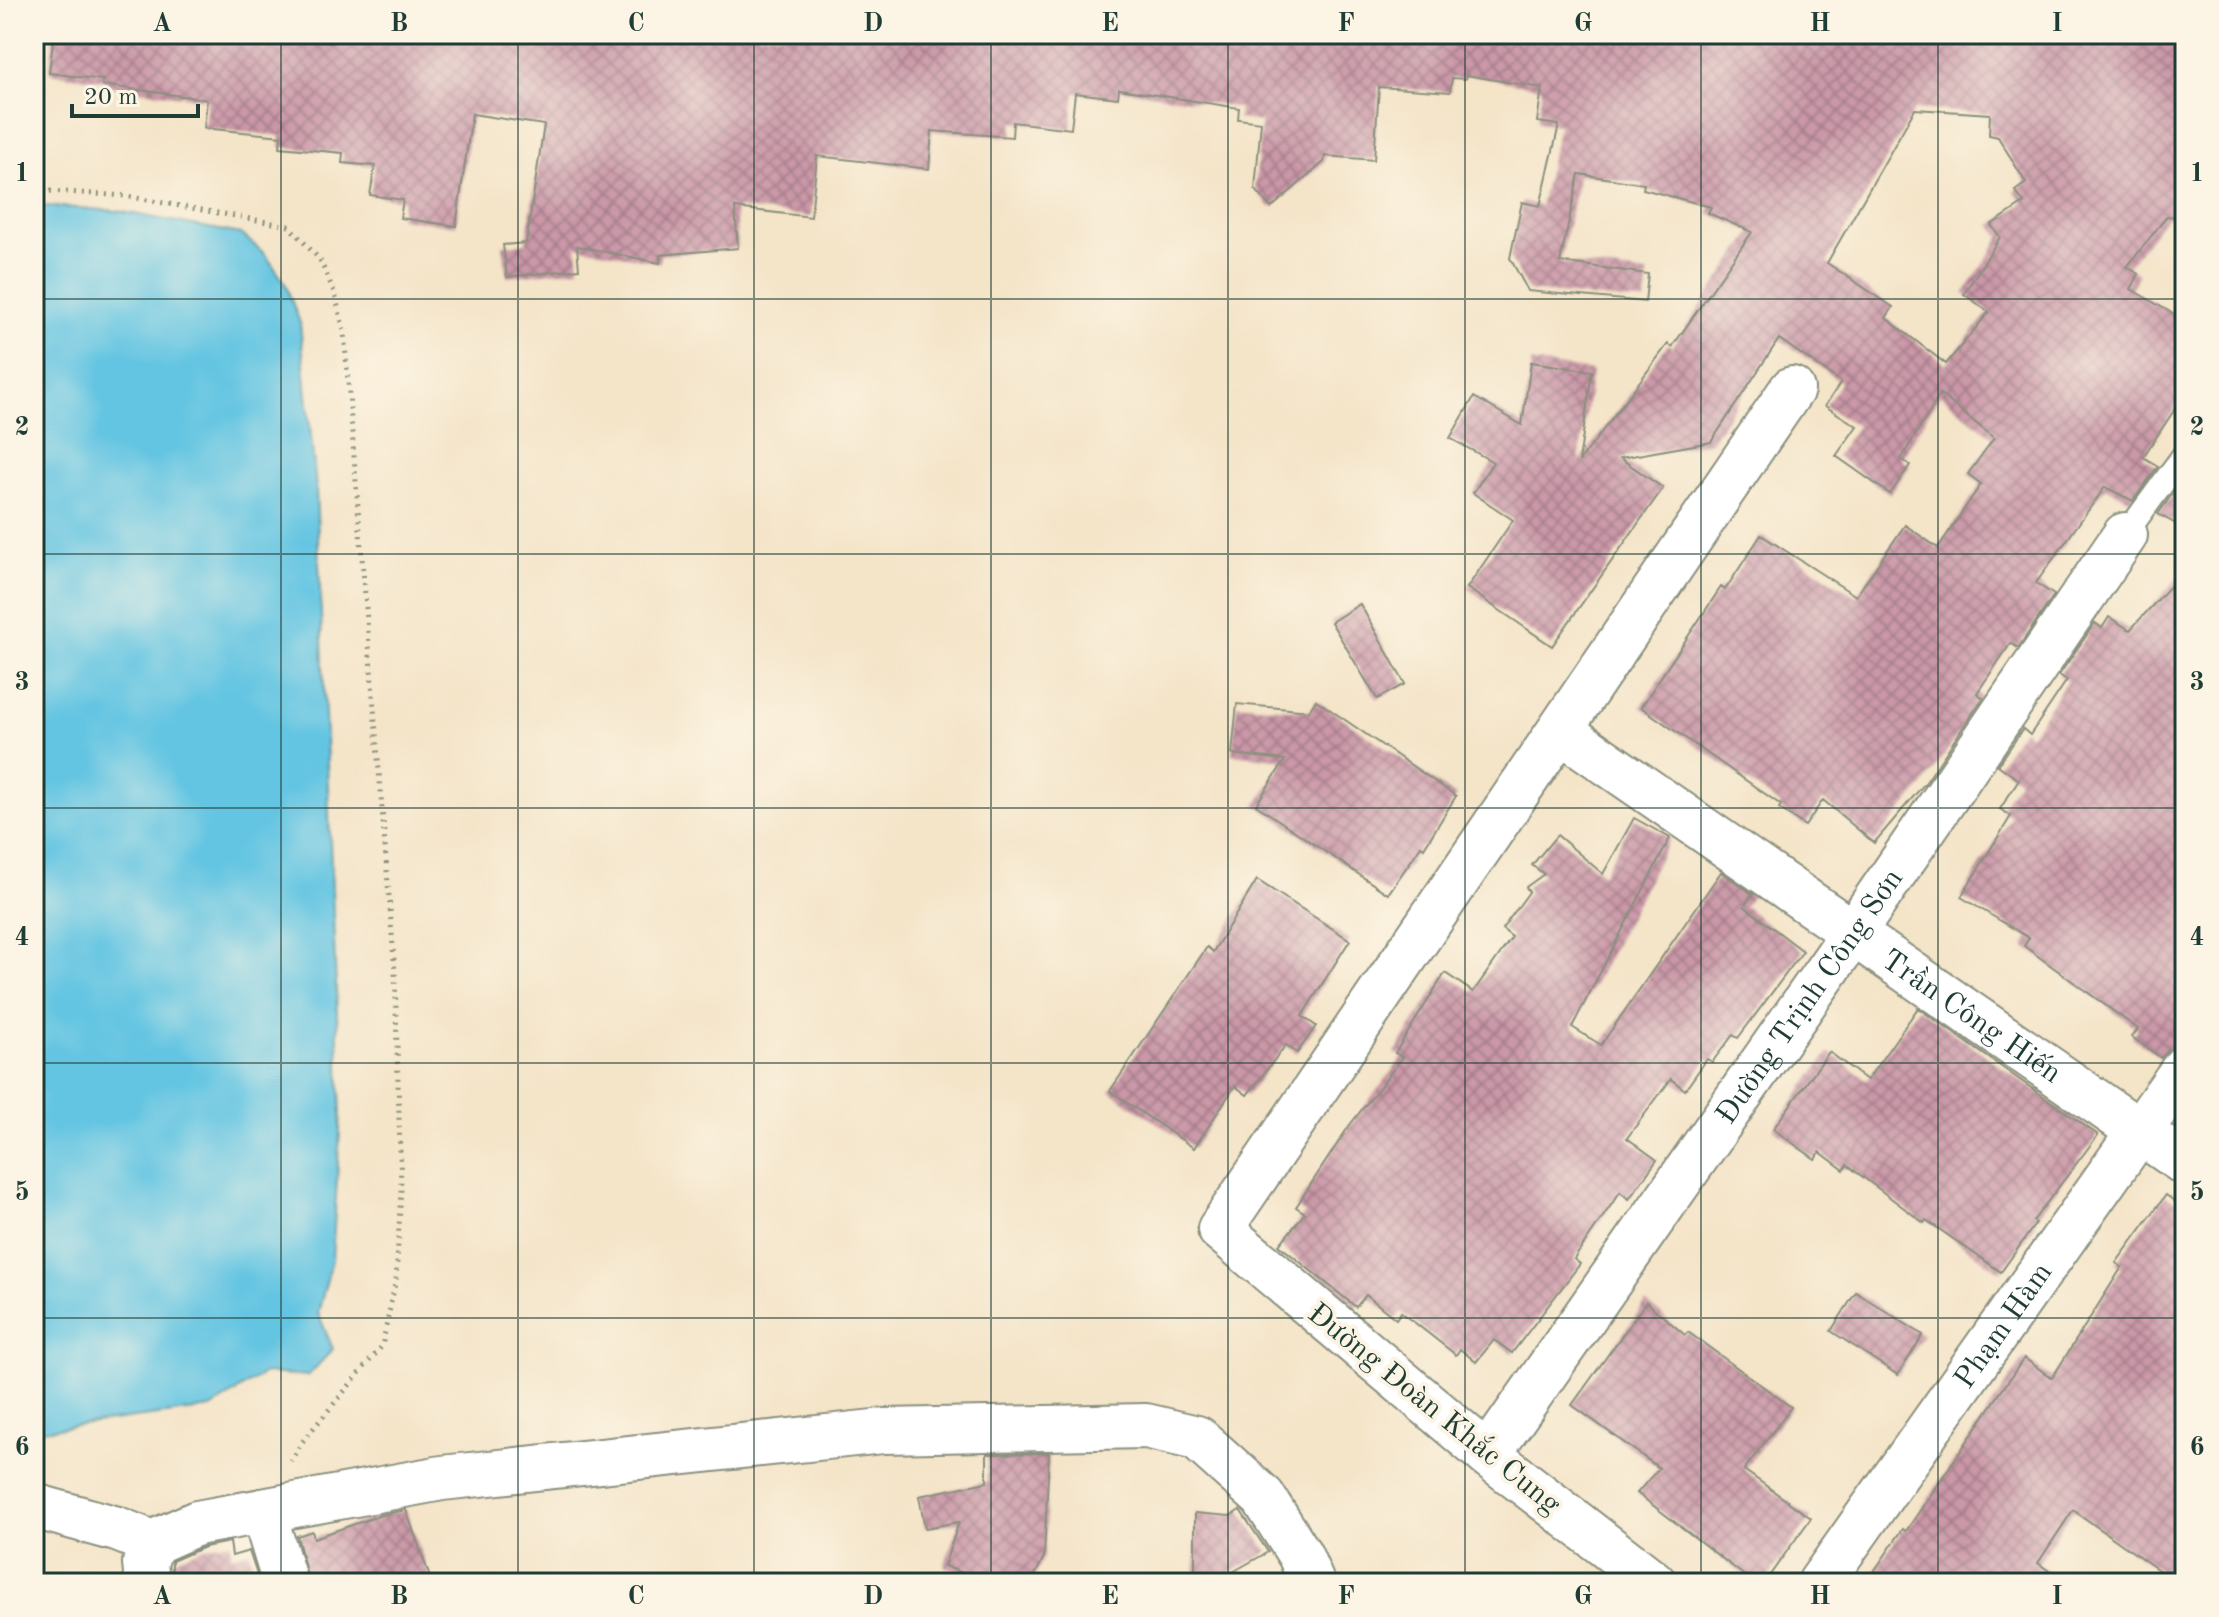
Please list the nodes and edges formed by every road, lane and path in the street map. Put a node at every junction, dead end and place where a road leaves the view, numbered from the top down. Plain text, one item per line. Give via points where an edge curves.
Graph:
1 (34, 190) edge
2 (1792, 389) dead end
3 (2185, 453) edge
4 (2125, 535) joint
5 (1561, 731) junction
6 (1853, 933) junction
7 (2185, 1067) edge
8 (2141, 1132) junction
9 (2185, 1163) edge
10 (1488, 1455) junction
11 (34, 1506) edge
12 (263, 1511) junction
13 (150, 1563) edge
14 (285, 1583) edge
15 (1312, 1583) edge
16 (1654, 1583) edge
17 (1820, 1583) edge

1 - 12 path via 126,196 289,226 320,260 344,331 395,972 401,1190 396,1279 382,1346 302,1442
2 - 5 street
3 - 4 lane
4 - 6 street, Đường Trịnh Công Sơn
5 - 6 street, Trần Công Hiến
5 - 10 street, Đường Đoàn Khắc Cung via 1220,1229
6 - 8 street, Trần Công Hiến
6 - 10 street, Đường Trịnh Công Sơn
7 - 8 street, Phạm Hàm
8 - 9 street, Trần Công Hiến
8 - 17 street, Phạm Hàm
10 - 16 street, Đường Đoàn Khắc Cung
11 - 13 street via 117,1529
12 - 13 street via 197,1523
12 - 14 street
12 - 15 street via 442,1478 883,1431 1146,1426 1197,1438 1263,1497

